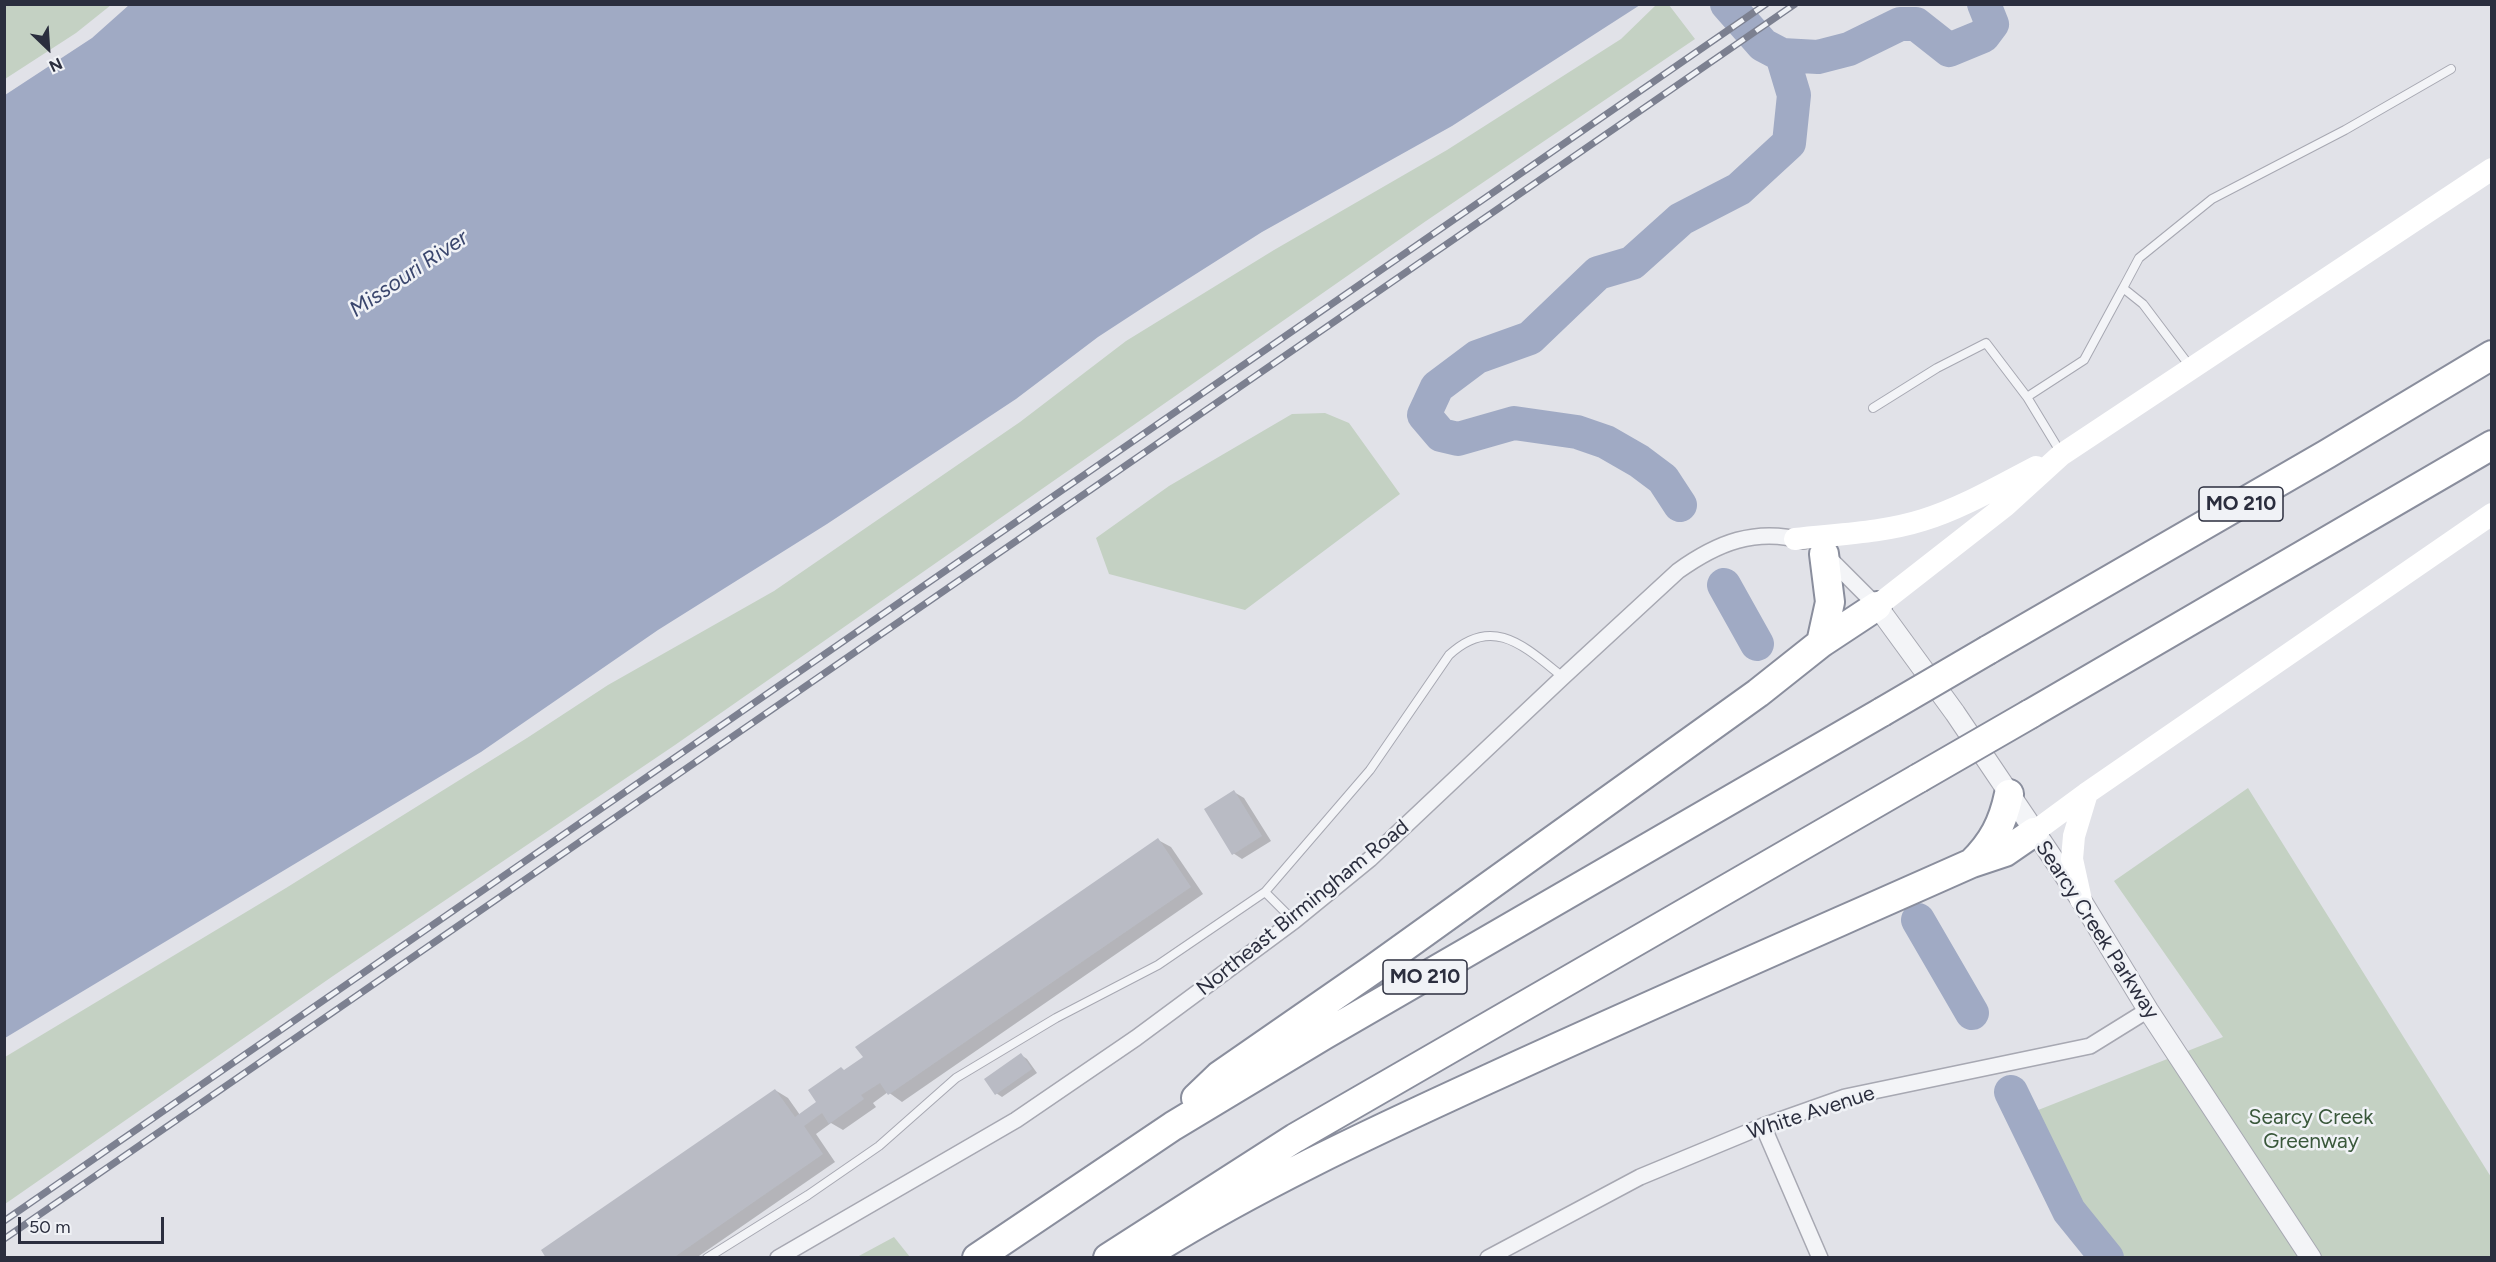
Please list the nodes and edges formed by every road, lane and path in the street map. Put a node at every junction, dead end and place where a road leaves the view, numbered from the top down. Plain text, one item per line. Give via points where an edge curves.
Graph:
1 (2451, 69) dead end
2 (2492, 169) edge
3 (2123, 288) junction
4 (2492, 355) edge
5 (2193, 369) junction
6 (2027, 397) junction
7 (1873, 408) dead end
8 (2492, 445) edge
9 (2061, 454) junction
10 (2492, 514) edge
11 (1795, 538) junction
12 (1824, 554) junction
13 (1877, 606) junction
14 (1821, 644) junction
15 (1563, 677) junction
16 (2087, 793) junction
17 (2009, 794) junction
18 (2034, 832) junction
19 (1972, 863) junction
20 (1265, 892) junction
21 (2081, 900) junction
22 (1294, 921) junction
23 (2148, 1010) junction
24 (1173, 1126) junction
25 (1763, 1126) junction
26 (707, 1257) edge
27 (778, 1257) edge
28 (977, 1257) edge
29 (1108, 1257) edge
30 (1141, 1257) edge
31 (1488, 1257) edge
32 (1820, 1257) edge
33 (2311, 1257) edge

1 - 3 lane via 2212,199 2139,258
2 - 5 main road
3 - 5 lane via 2143,304
3 - 6 lane via 2084,360
4 - 24 highway, MO 210, bridge
5 - 9 main road
6 - 7 lane via 1986,343
6 - 9 lane
8 - 29 highway, bridge via 1295,1138
9 - 11 main road via 1976,498 1923,520 1890,528
9 - 13 main road via 2005,506
10 - 16 main road
11 - 12 street, Northeast Birmingham Road
11 - 15 street, Northeast Birmingham Road via 1759,535 1713,549 1695,559
12 - 13 street, Northeast Birmingham Road
12 - 14 highway via 1830,602
13 - 14 highway
13 - 17 street, Searcy Creek Parkway
14 - 24 highway via 1616,796 1219,1076
15 - 20 lane via 1532,653 1492,634 1459,646 1370,770
15 - 22 street, Northeast Birmingham Road via 1378,852
16 - 18 main road
16 - 21 main road via 2074,836 2073,859
17 - 18 street, Searcy Creek Parkway
17 - 19 highway via 1999,829
18 - 19 highway via 2005,852
18 - 21 street, Searcy Creek Parkway
19 - 30 highway via 1385,1127 1201,1220
20 - 22 lane
20 - 26 lane via 1158,964 1056,1018 956,1078 879,1146
21 - 23 street, Searcy Creek Parkway
22 - 27 street, Northeast Birmingham Road via 1136,1038 1016,1120
23 - 25 street, White Avenue via 2090,1046 1845,1097
23 - 33 street, Searcy Creek Parkway
24 - 28 highway, MO 210
25 - 31 street, White Avenue via 1640,1177
25 - 32 street

